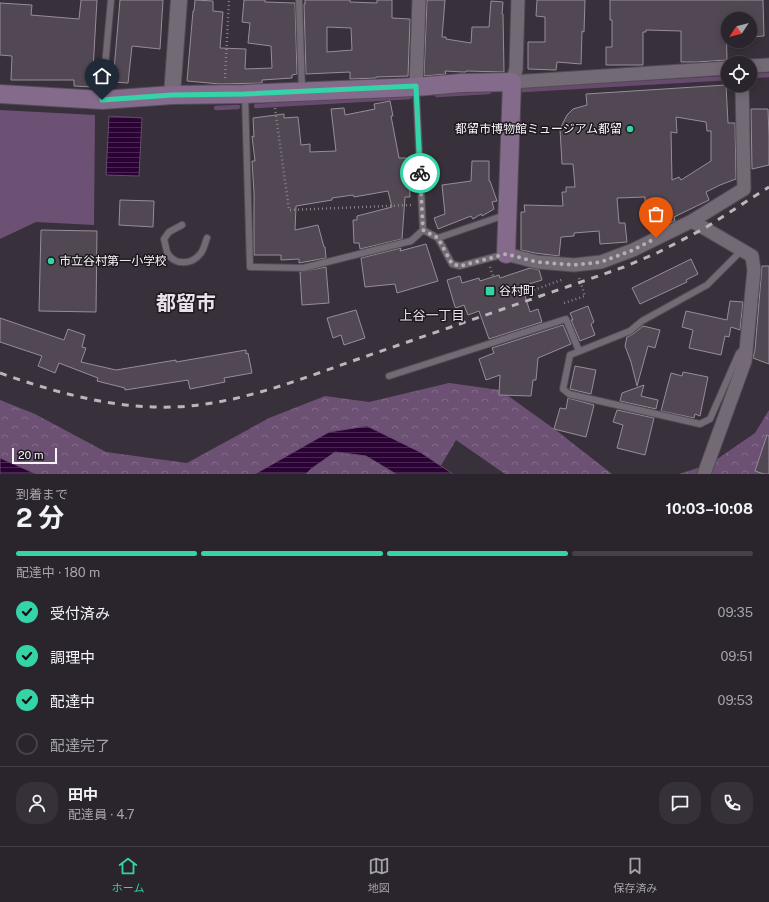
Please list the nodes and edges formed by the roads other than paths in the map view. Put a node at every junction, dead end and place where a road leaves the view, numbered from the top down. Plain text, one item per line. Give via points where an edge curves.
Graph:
1 (111, 0) edge
2 (179, 0) edge
3 (299, 0) edge
4 (419, 0) edge
5 (518, 0) edge
6 (769, 65) edge
7 (757, 66) edge
8 (721, 68) edge
9 (512, 82) junction
10 (416, 86) junction
11 (302, 91) junction
12 (742, 92) edge
13 (0, 94) edge
14 (245, 94) junction
15 (172, 95) junction
16 (102, 100) junction
17 (507, 215) junction
18 (692, 221) junction
19 (182, 225) dead end
20 (423, 230) junction
21 (207, 238) dead end
22 (438, 238) junction
23 (742, 250) junction
24 (506, 254) junction
25 (747, 345) junction
26 (579, 351) junction
27 (389, 376) dead end
28 (704, 474) edge

1 - 16 lane
2 - 15 street
3 - 11 lane
4 - 10 street
5 - 9 street via 516,69
6 - 7 street
8 - 9 street
9 - 10 main road
9 - 17 main road
10 - 11 main road
10 - 20 lane
11 - 14 main road
12 - 18 street via 744,189
13 - 16 main road
14 - 15 main road
14 - 20 lane via 250,266 303,268 411,241
15 - 16 main road
17 - 22 lane
17 - 24 main road
18 - 23 street
18 - 24 street via 633,250 601,262 574,265 537,262
19 - 21 lane via 169,232 164,239 167,252 175,260 182,263 192,261 201,253
20 - 22 lane
22 - 24 lane via 452,264 460,266
23 - 25 street via 752,256 754,270
23 - 26 lane via 707,285 642,321 630,331
25 - 26 lane via 739,354 710,419 700,424 569,394 563,389 570,355
25 - 28 street via 745,361
26 - 27 lane via 566,319

